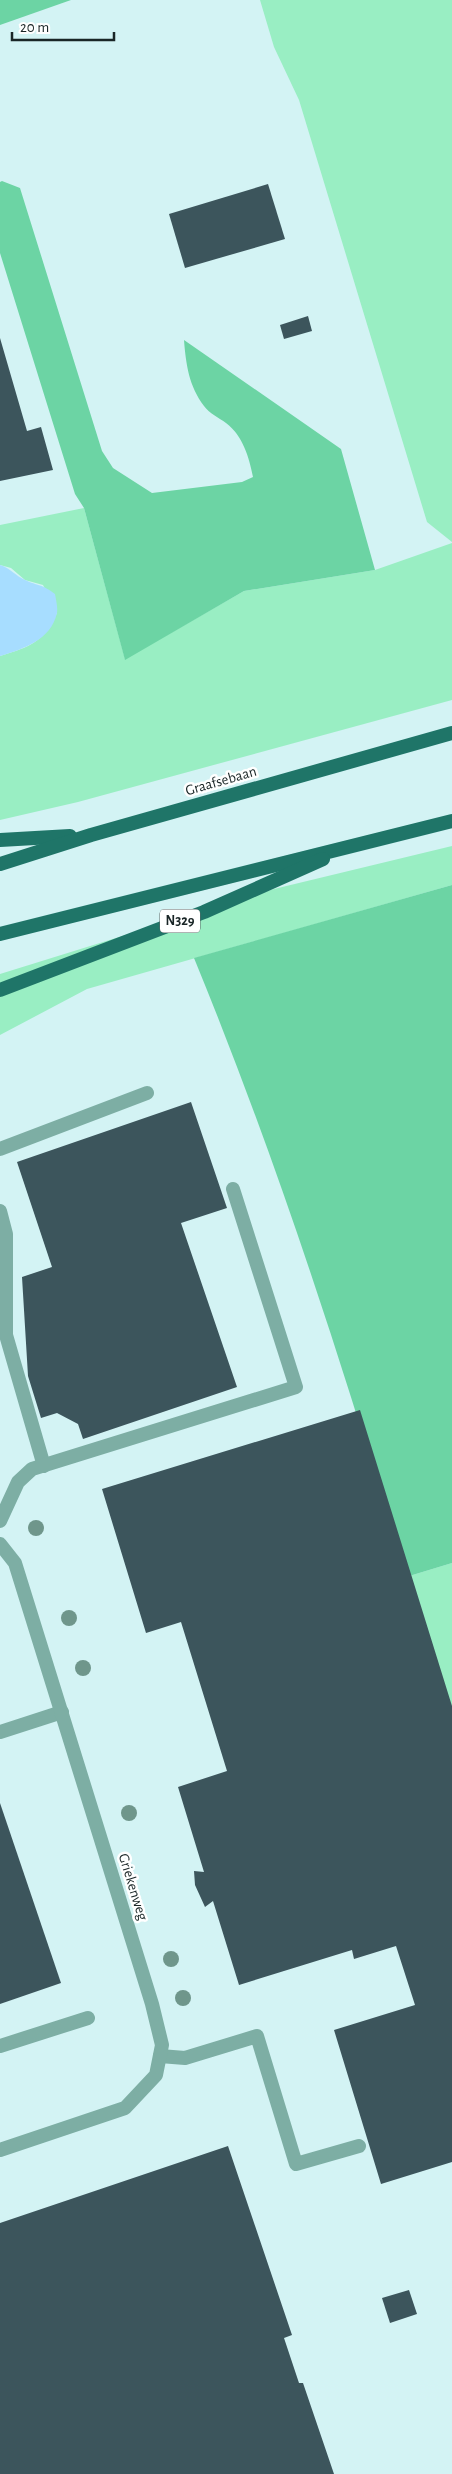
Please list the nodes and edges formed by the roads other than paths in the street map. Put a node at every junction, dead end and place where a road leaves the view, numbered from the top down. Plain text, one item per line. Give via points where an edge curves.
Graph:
1 (452, 733) edge
2 (452, 821) edge
3 (90, 835) junction
4 (0, 840) edge
5 (356, 844) junction
6 (0, 864) edge
7 (0, 934) edge
8 (0, 990) edge
9 (147, 1093) dead end
10 (0, 1149) edge
11 (233, 1189) dead end
12 (0, 1211) edge
13 (44, 1466) junction
14 (0, 1521) edge
15 (0, 1544) edge
16 (62, 1712) junction
17 (0, 1732) edge
18 (88, 2018) dead end
19 (0, 2046) edge
20 (160, 2056) junction
21 (359, 2146) dead end
22 (0, 2150) edge

1 - 3 main road, Graafsebaan
2 - 5 main road, N329
3 - 4 main road
3 - 6 main road, Graafsebaan
5 - 7 main road, N329
5 - 8 main road, N329 via 204,912
9 - 10 street
11 - 13 street via 296,1387
12 - 13 street via 6,1234 6,1335
13 - 14 street via 32,1470 18,1482
15 - 16 street, Griekenweg via 15,1563
16 - 17 street
16 - 20 street, Griekenweg via 152,2004 162,2045
18 - 19 street
20 - 21 street via 185,2058 256,2036 296,2164
20 - 22 street, Griekenweg via 156,2075 125,2108

